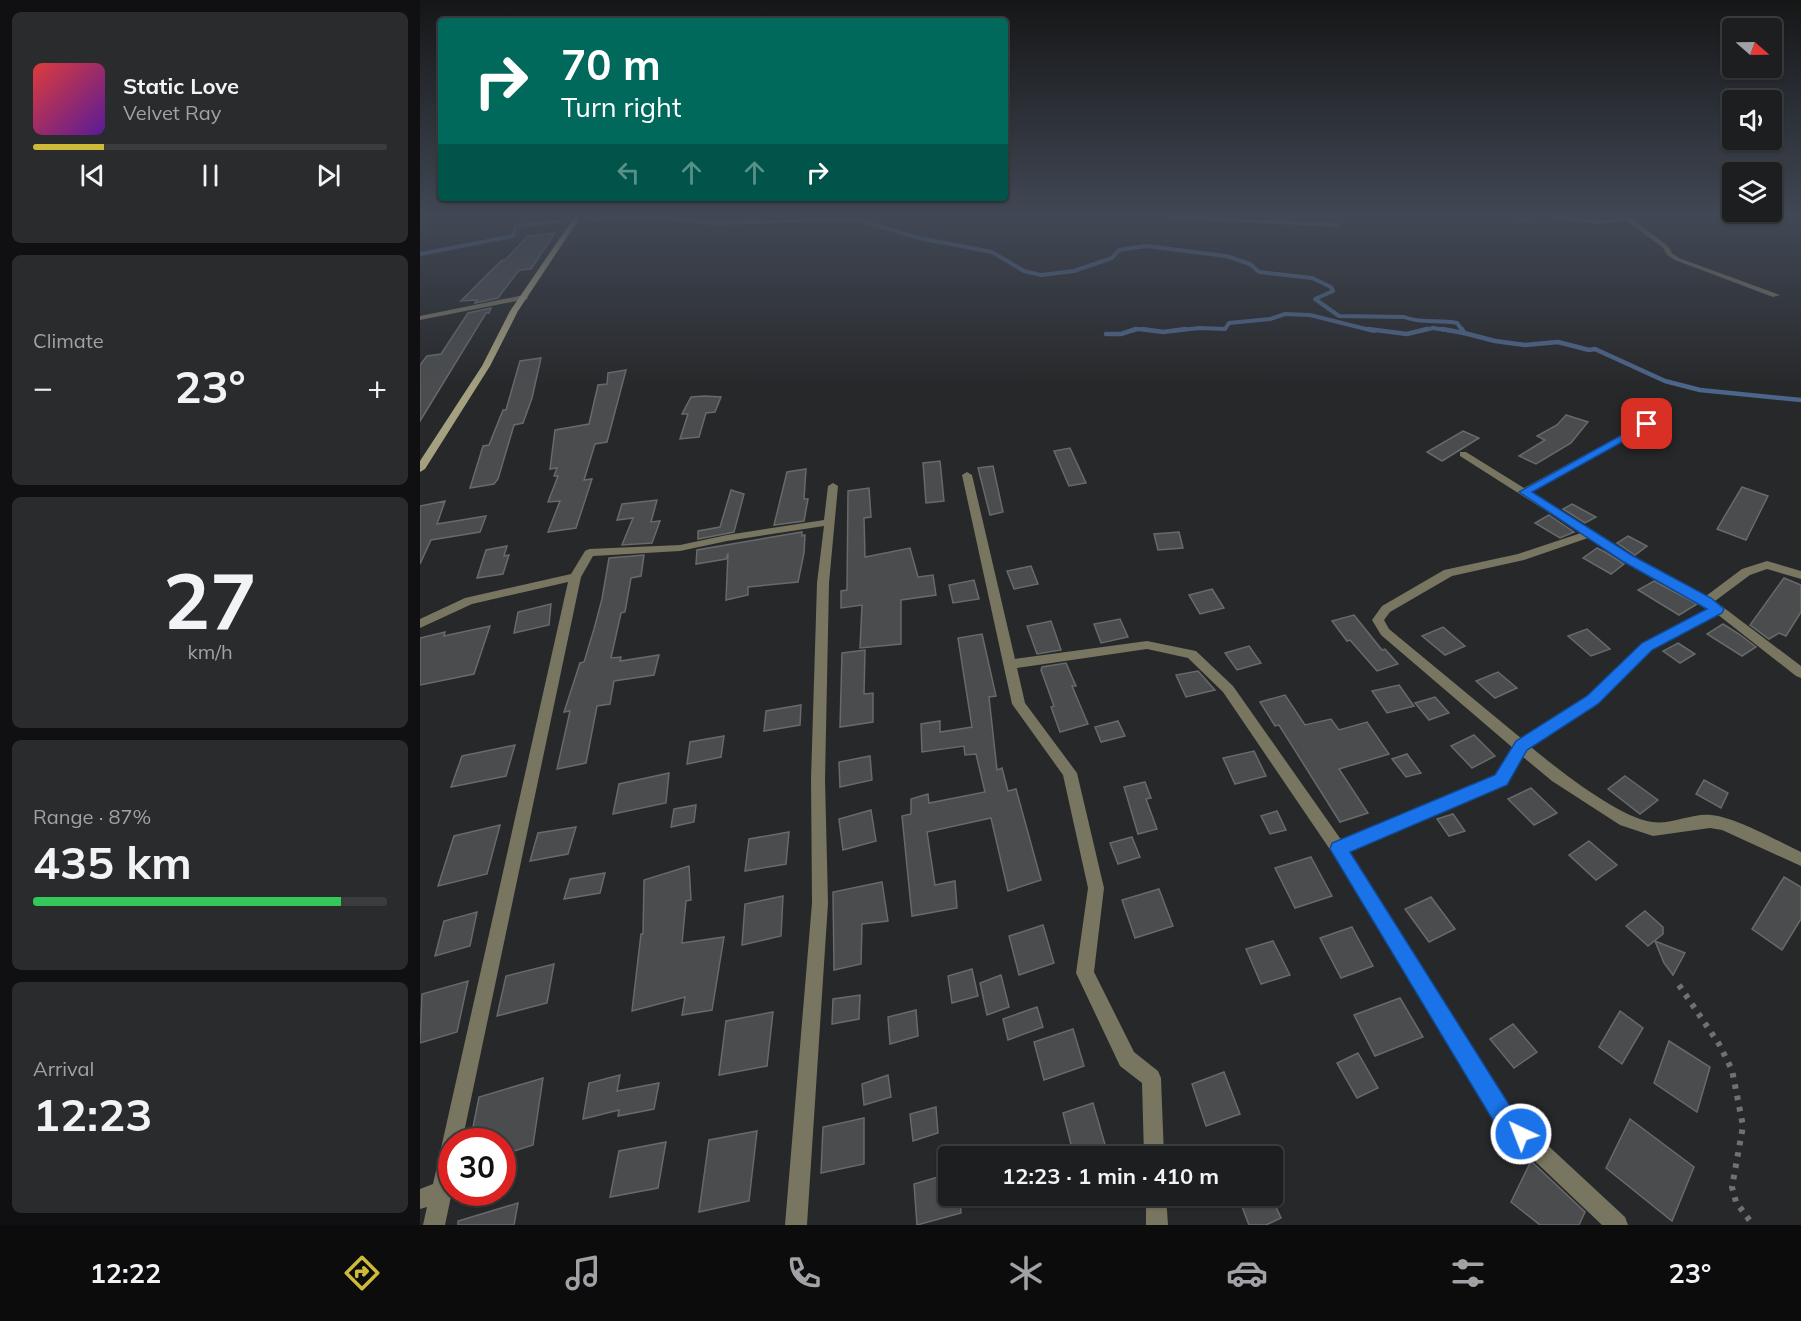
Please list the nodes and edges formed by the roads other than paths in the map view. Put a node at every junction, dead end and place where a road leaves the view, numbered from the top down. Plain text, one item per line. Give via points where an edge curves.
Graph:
1 (539, 273) edge
2 (1716, 273) edge
3 (1776, 295) dead end
4 (524, 297) junction
5 (420, 318) edge
6 (1647, 424) dead end
7 (1463, 454) dead end
8 (420, 469) edge
9 (967, 475) dead end
10 (833, 486) dead end
11 (1524, 492) junction
12 (830, 522) junction
13 (1589, 534) junction
14 (1801, 575) edge
15 (575, 577) junction
16 (1712, 605) junction
17 (420, 624) edge
18 (1009, 665) junction
19 (1801, 673) edge
20 (1522, 746) junction
21 (1339, 849) junction
22 (1801, 859) edge
23 (1154, 1146) edge
24 (430, 1195) edge
25 (1156, 1206) edge
26 (434, 1225) edge
27 (796, 1225) edge
28 (1157, 1225) edge
29 (1617, 1225) edge

1 - 4 street
2 - 3 street
4 - 5 street
4 - 8 street via 486,366
6 - 11 street
7 - 11 street
9 - 18 street
10 - 12 street
11 - 13 street
12 - 15 street via 680,548 589,553
12 - 27 street via 823,583 818,779 820,903
13 - 16 street
13 - 20 street via 1520,557 1448,573 1386,609 1378,620 1384,632
14 - 16 street via 1767,565 1746,572
15 - 17 street via 469,601
15 - 24 street
16 - 19 street
16 - 20 street via 1647,646 1592,700
18 - 21 street via 1147,645 1192,654 1228,689
18 - 23 street via 1018,704 1070,773 1096,888 1085,973 1127,1059 1151,1078
20 - 21 street via 1501,780
20 - 22 street via 1557,777 1625,820 1653,829 1710,821 1724,824
21 - 29 street via 1505,1119
24 - 26 street
25 - 28 street

